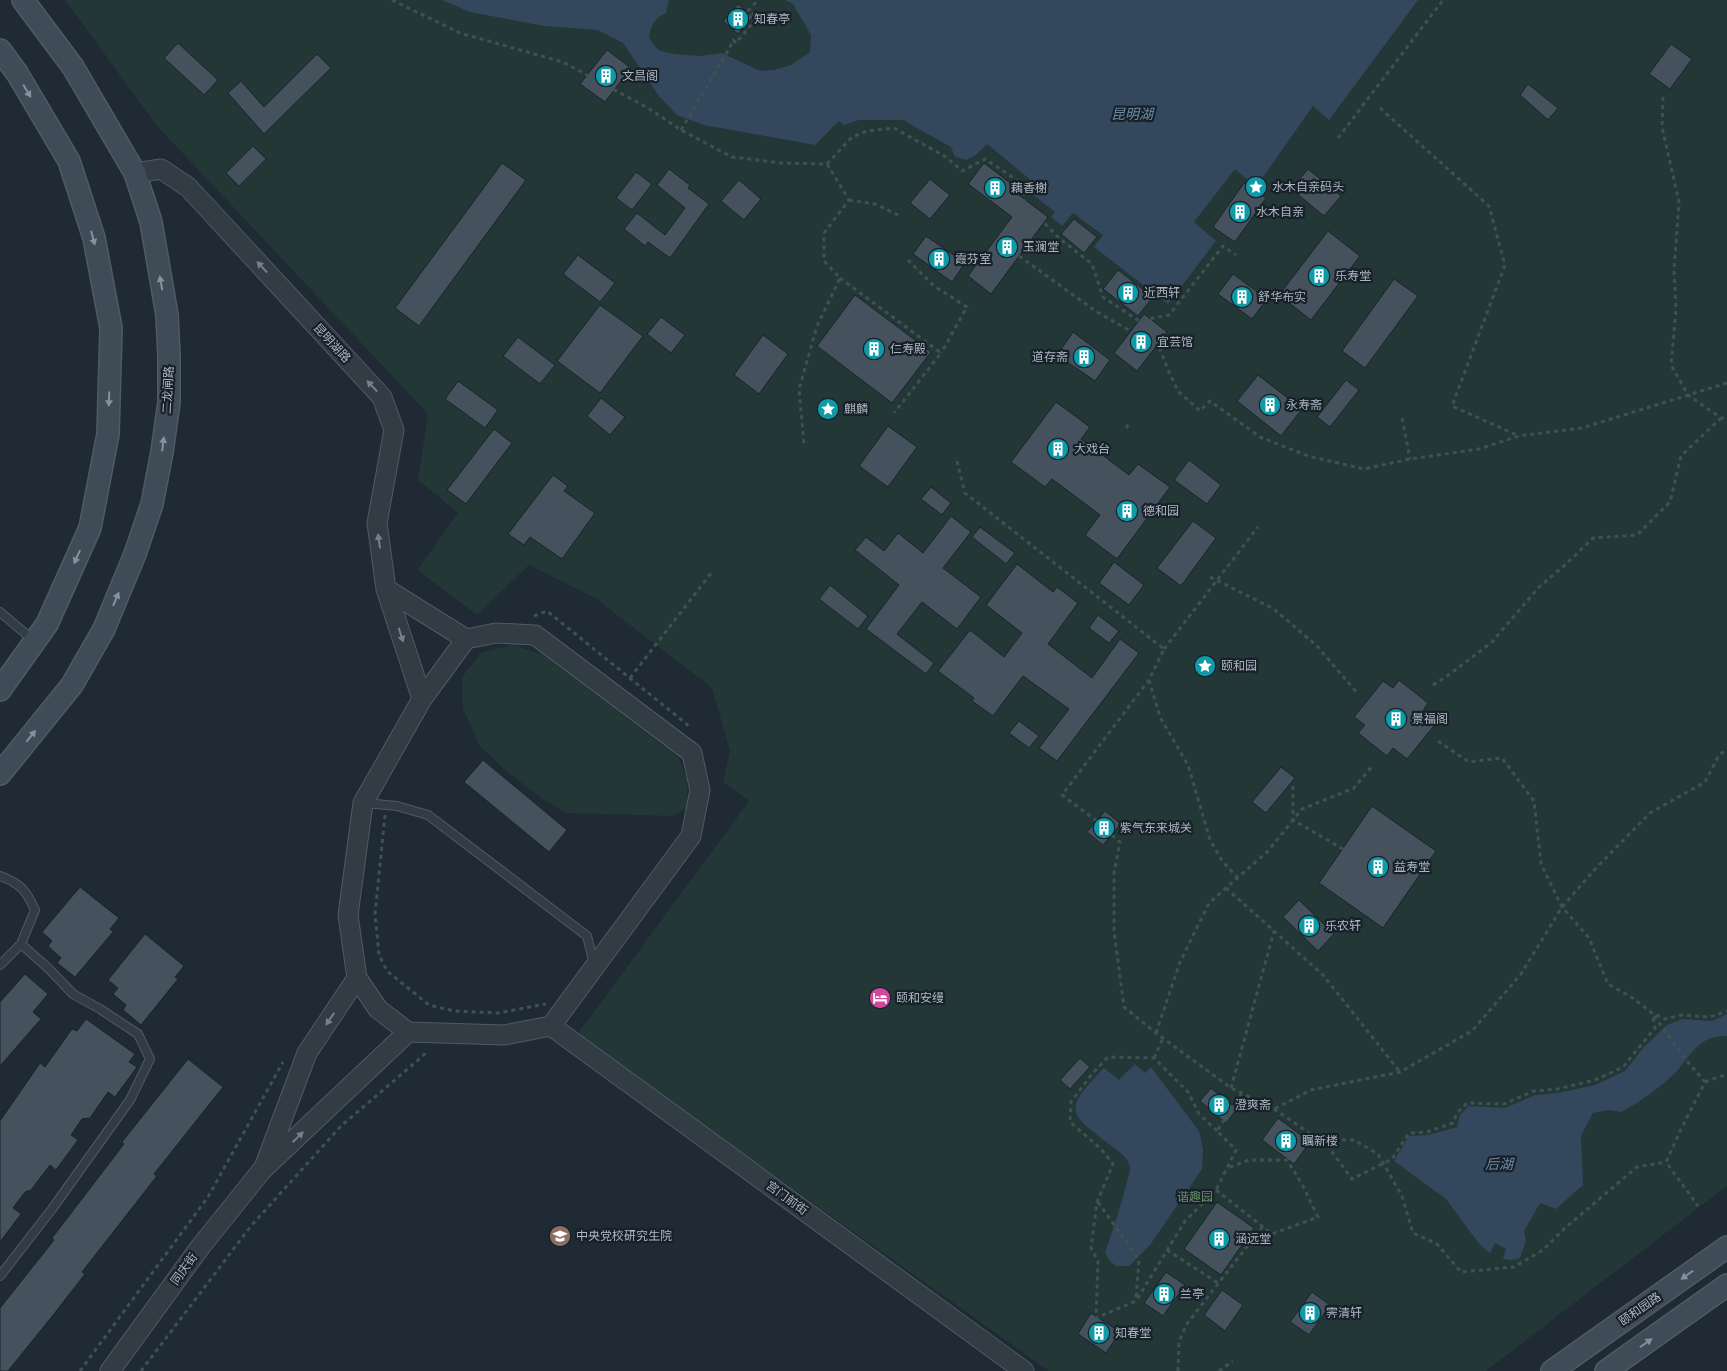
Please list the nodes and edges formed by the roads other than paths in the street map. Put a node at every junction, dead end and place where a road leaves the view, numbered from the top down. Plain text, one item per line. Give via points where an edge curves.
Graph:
1 (23, 0) edge
2 (0, 50) edge
3 (135, 173) junction
4 (386, 589) junction
5 (0, 612) edge
6 (466, 639) junction
7 (35, 641) junction
8 (0, 690) edge
9 (422, 699) junction
10 (0, 774) edge
11 (363, 803) junction
12 (0, 876) edge
13 (21, 944) junction
14 (0, 966) edge
15 (594, 966) junction
16 (357, 978) junction
17 (551, 1026) junction
18 (408, 1032) junction
19 (262, 1170) junction
20 (1727, 1247) edge
21 (0, 1276) edge
22 (1727, 1286) edge
23 (110, 1371) edge
24 (1024, 1371) edge
25 (1552, 1371) edge
26 (1606, 1371) edge

1 - 3 main road, 二龙闸路 via 73,67
2 -> 7 main road via 69,161 94,238 111,328 108,434 90,528 47,624
4 -> 3 street, 昆明湖路 via 377,523 394,430 382,397 188,187 160,169
10 -> 3 main road, 二龙闸路 via 72,685 104,629 152,504 169,402 167,315 151,222
4 - 6 street
4 -> 9 street, 昆明湖路
5 - 7 lane
6 - 9 street
6 - 15 street via 496,633 535,635 692,753 700,790 691,836
7 - 8 main road
9 - 11 street
11 - 15 lane via 396,806 428,815 587,936
11 - 16 street via 348,915
12 - 13 lane via 15,882 27,893 35,910
13 - 14 lane
13 - 21 lane via 73,994 138,1034 150,1059 130,1100
15 - 17 street
16 - 18 street via 378,1009
16 -> 19 street via 307,1053
17 - 18 street via 504,1035
17 - 24 street, 宫门前街
19 -> 18 street
19 - 23 street, 同庆街 via 201,1246
20 -> 25 main road, 颐和园路
26 -> 22 main road

